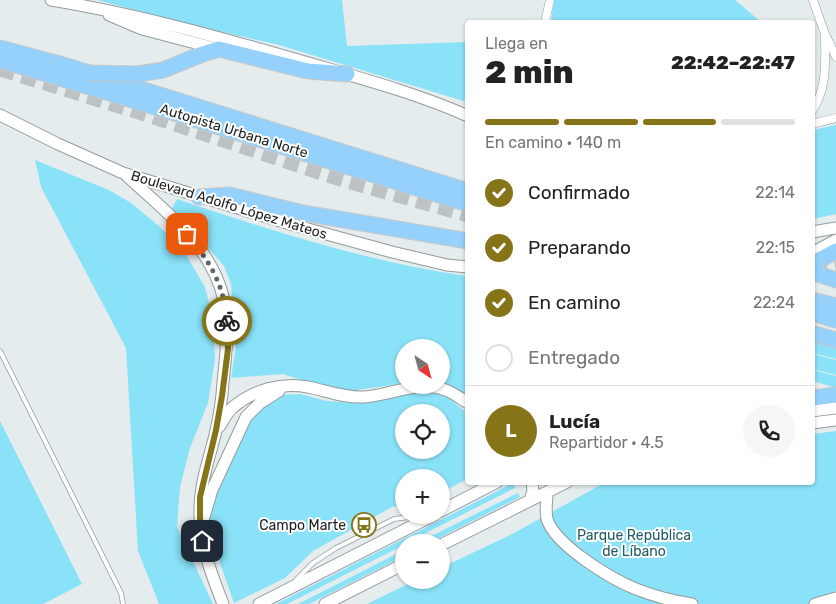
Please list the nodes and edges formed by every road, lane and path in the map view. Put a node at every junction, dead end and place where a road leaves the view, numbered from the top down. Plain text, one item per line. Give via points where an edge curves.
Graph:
1 (51, 0) edge
2 (550, 0) edge
3 (813, 0) edge
4 (94, 8) junction
5 (545, 20) edge
6 (825, 34) junction
7 (0, 48) edge
8 (219, 49) junction
9 (836, 57) edge
10 (0, 60) edge
11 (88, 73) junction
12 (347, 74) junction
13 (815, 107) edge
14 (449, 108) junction
15 (465, 111) edge
16 (465, 115) edge
17 (0, 116) edge
18 (836, 118) edge
19 (815, 123) edge
20 (123, 173) junction
21 (465, 190) edge
22 (199, 196) junction
23 (465, 203) edge
24 (836, 228) edge
25 (815, 232) edge
26 (441, 236) junction
27 (465, 240) edge
28 (836, 240) edge
29 (465, 246) edge
30 (815, 251) edge
31 (836, 251) edge
32 (815, 262) edge
33 (465, 267) edge
34 (815, 273) edge
35 (836, 280) edge
36 (815, 281) edge
37 (836, 288) edge
38 (815, 301) edge
39 (836, 306) edge
40 (815, 314) edge
41 (836, 320) edge
42 (815, 334) edge
43 (836, 340) edge
44 (0, 352) edge
45 (292, 386) junction
46 (836, 395) edge
47 (815, 398) edge
48 (465, 401) edge
49 (836, 408) edge
50 (815, 411) edge
51 (836, 420) edge
52 (815, 423) edge
53 (216, 430) junction
54 (491, 485) edge
55 (532, 485) edge
56 (561, 485) edge
57 (547, 492) junction
58 (530, 500) junction
59 (450, 506) edge
60 (395, 519) edge
61 (416, 524) edge
62 (201, 529) junction
63 (450, 540) edge
64 (395, 569) edge
65 (285, 591) junction
66 (836, 598) edge
67 (123, 604) edge
68 (223, 604) edge
69 (259, 604) edge
70 (325, 604) edge
71 (692, 604) edge
72 (815, 604) edge

1 - 4 main road
2 - 5 street
3 - 6 street
4 - 8 main road via 142,29
4 - 12 main road via 250,46
6 - 9 street
6 - 13 street via 824,80 820,101
7 - 11 highway, Autopista Urbana Norte
8 - 11 highway, bridge via 151,73
8 - 12 highway via 308,71
10 - 23 highway, Autopista Urbana Norte
11 - 21 highway, Autopista Urbana Norte, bridge
12 - 14 main road
14 - 15 street
14 - 16 main road
17 - 20 main road, Boulevard Adolfo López Mateos
18 - 19 street
20 - 22 main road, Boulevard Adolfo López Mateos
20 - 53 main road via 187,234 207,260 219,284 225,305 228,349
22 - 26 highway via 230,195 348,222
22 - 33 main road, Boulevard Adolfo López Mateos via 392,252
24 - 25 main road
26 - 27 highway
26 - 29 highway via 448,242
28 - 30 main road
31 - 32 highway
34 - 35 highway
36 - 37 highway
38 - 39 highway
40 - 41 highway
42 - 43 highway
44 - 67 lane via 121,593
45 - 48 main road via 353,396 422,386 447,391
45 - 53 main road via 267,389 249,396 231,409
45 - 62 main road via 268,396 246,417 212,490
46 - 47 highway
49 - 50 main road
51 - 52 main road
53 - 62 main road via 200,497
54 - 59 main road
55 - 58 main road
56 - 57 main road
57 - 58 main road
57 - 71 main road via 547,519 572,550 634,588
58 - 63 main road
60 - 65 lane via 313,563
61 - 65 main road
62 - 68 main road via 206,560
64 - 70 main road
65 - 69 main road
66 - 72 main road

